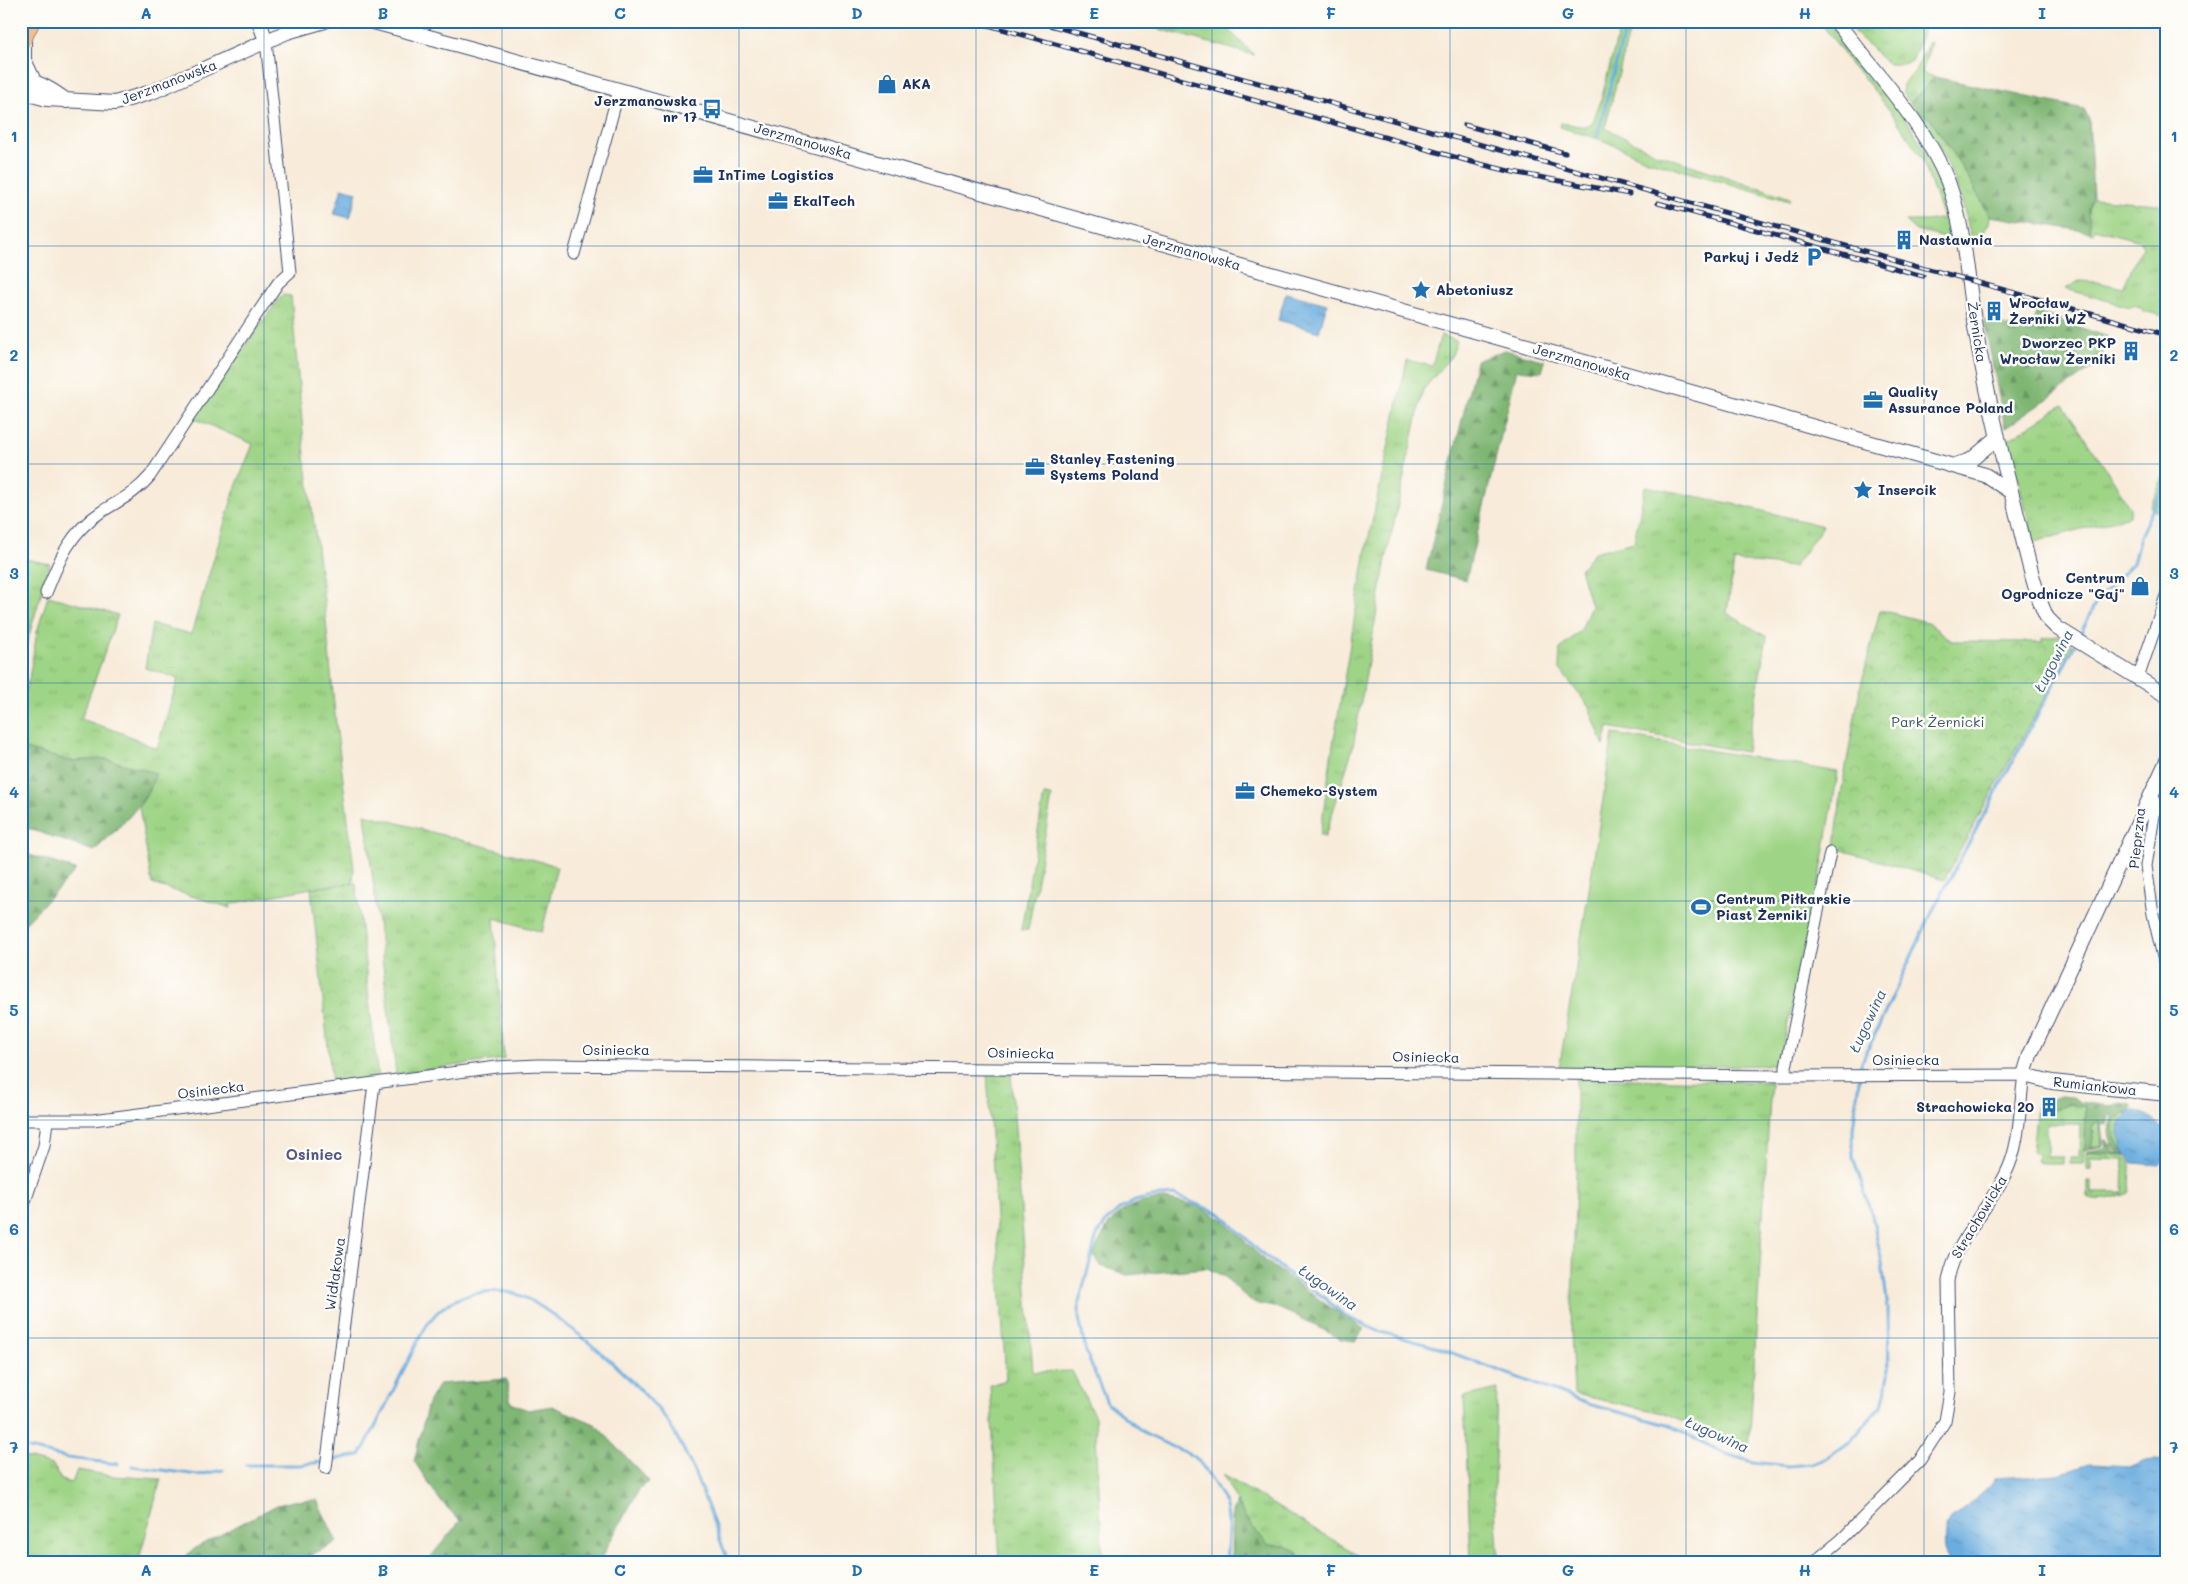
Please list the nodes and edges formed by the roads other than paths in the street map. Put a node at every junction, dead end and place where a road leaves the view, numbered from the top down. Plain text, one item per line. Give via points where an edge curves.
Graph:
1 (259, 21) edge
2 (325, 21) edge
3 (370, 21) edge
4 (1836, 21) edge
5 (25, 33) edge
6 (266, 41) junction
7 (28, 80) edge
8 (619, 90) junction
9 (23, 94) edge
10 (68, 101) junction
11 (574, 254) dead end
12 (1998, 437) junction
13 (1953, 466) junction
14 (2011, 492) junction
15 (46, 593) dead end
16 (2167, 593) edge
17 (2138, 678) junction
18 (2167, 696) edge
19 (2167, 761) edge
20 (2150, 796) junction
21 (1830, 853) dead end
22 (2167, 974) edge
23 (2024, 1075) junction
24 (1786, 1076) junction
25 (374, 1084) junction
26 (2167, 1094) edge
27 (21, 1120) edge
28 (47, 1121) junction
29 (21, 1214) edge
30 (326, 1468) dead end
31 (1813, 1563) edge

1 - 6 street
2 - 6 street, Jerzmanowska via 302,26
3 - 8 street, Jerzmanowska
4 - 12 street, Żernicka via 1923,136 1947,181 1962,232 1975,329
5 - 7 street, Jerzmanowska via 24,60
6 - 10 street, Jerzmanowska via 131,100 102,104
6 - 15 street via 290,272 257,314 150,476 138,490 80,529 64,549
7 - 10 street, Jerzmanowska via 51,89
8 - 11 street
8 - 13 street, Jerzmanowska
9 - 10 street, Jerzmanowska
12 - 13 street via 1971,460
12 - 14 street, Żernicka
13 - 14 street, Jerzmanowska via 1985,475
14 - 17 street, Żernicka via 2043,609 2050,621
16 - 17 street
17 - 18 street, Żernicka
19 - 20 street, Strachowicka
20 - 22 street, Pieprzna via 2156,803 2146,866
20 - 23 street, Strachowicka via 2030,1055
21 - 24 street
23 - 24 street, Osiniecka
23 - 26 street, Rumiankowa via 2052,1082
23 - 31 street, Strachowicka via 2017,1136 2006,1173 1951,1265 1948,1281 1950,1392 1945,1421 1920,1460 1841,1540
24 - 25 street, Osiniecka via 590,1064 496,1067
25 - 28 street, Osiniecka via 92,1120
25 - 30 street, Widłakowa
27 - 28 street, Osiniecka
28 - 29 street via 44,1146

